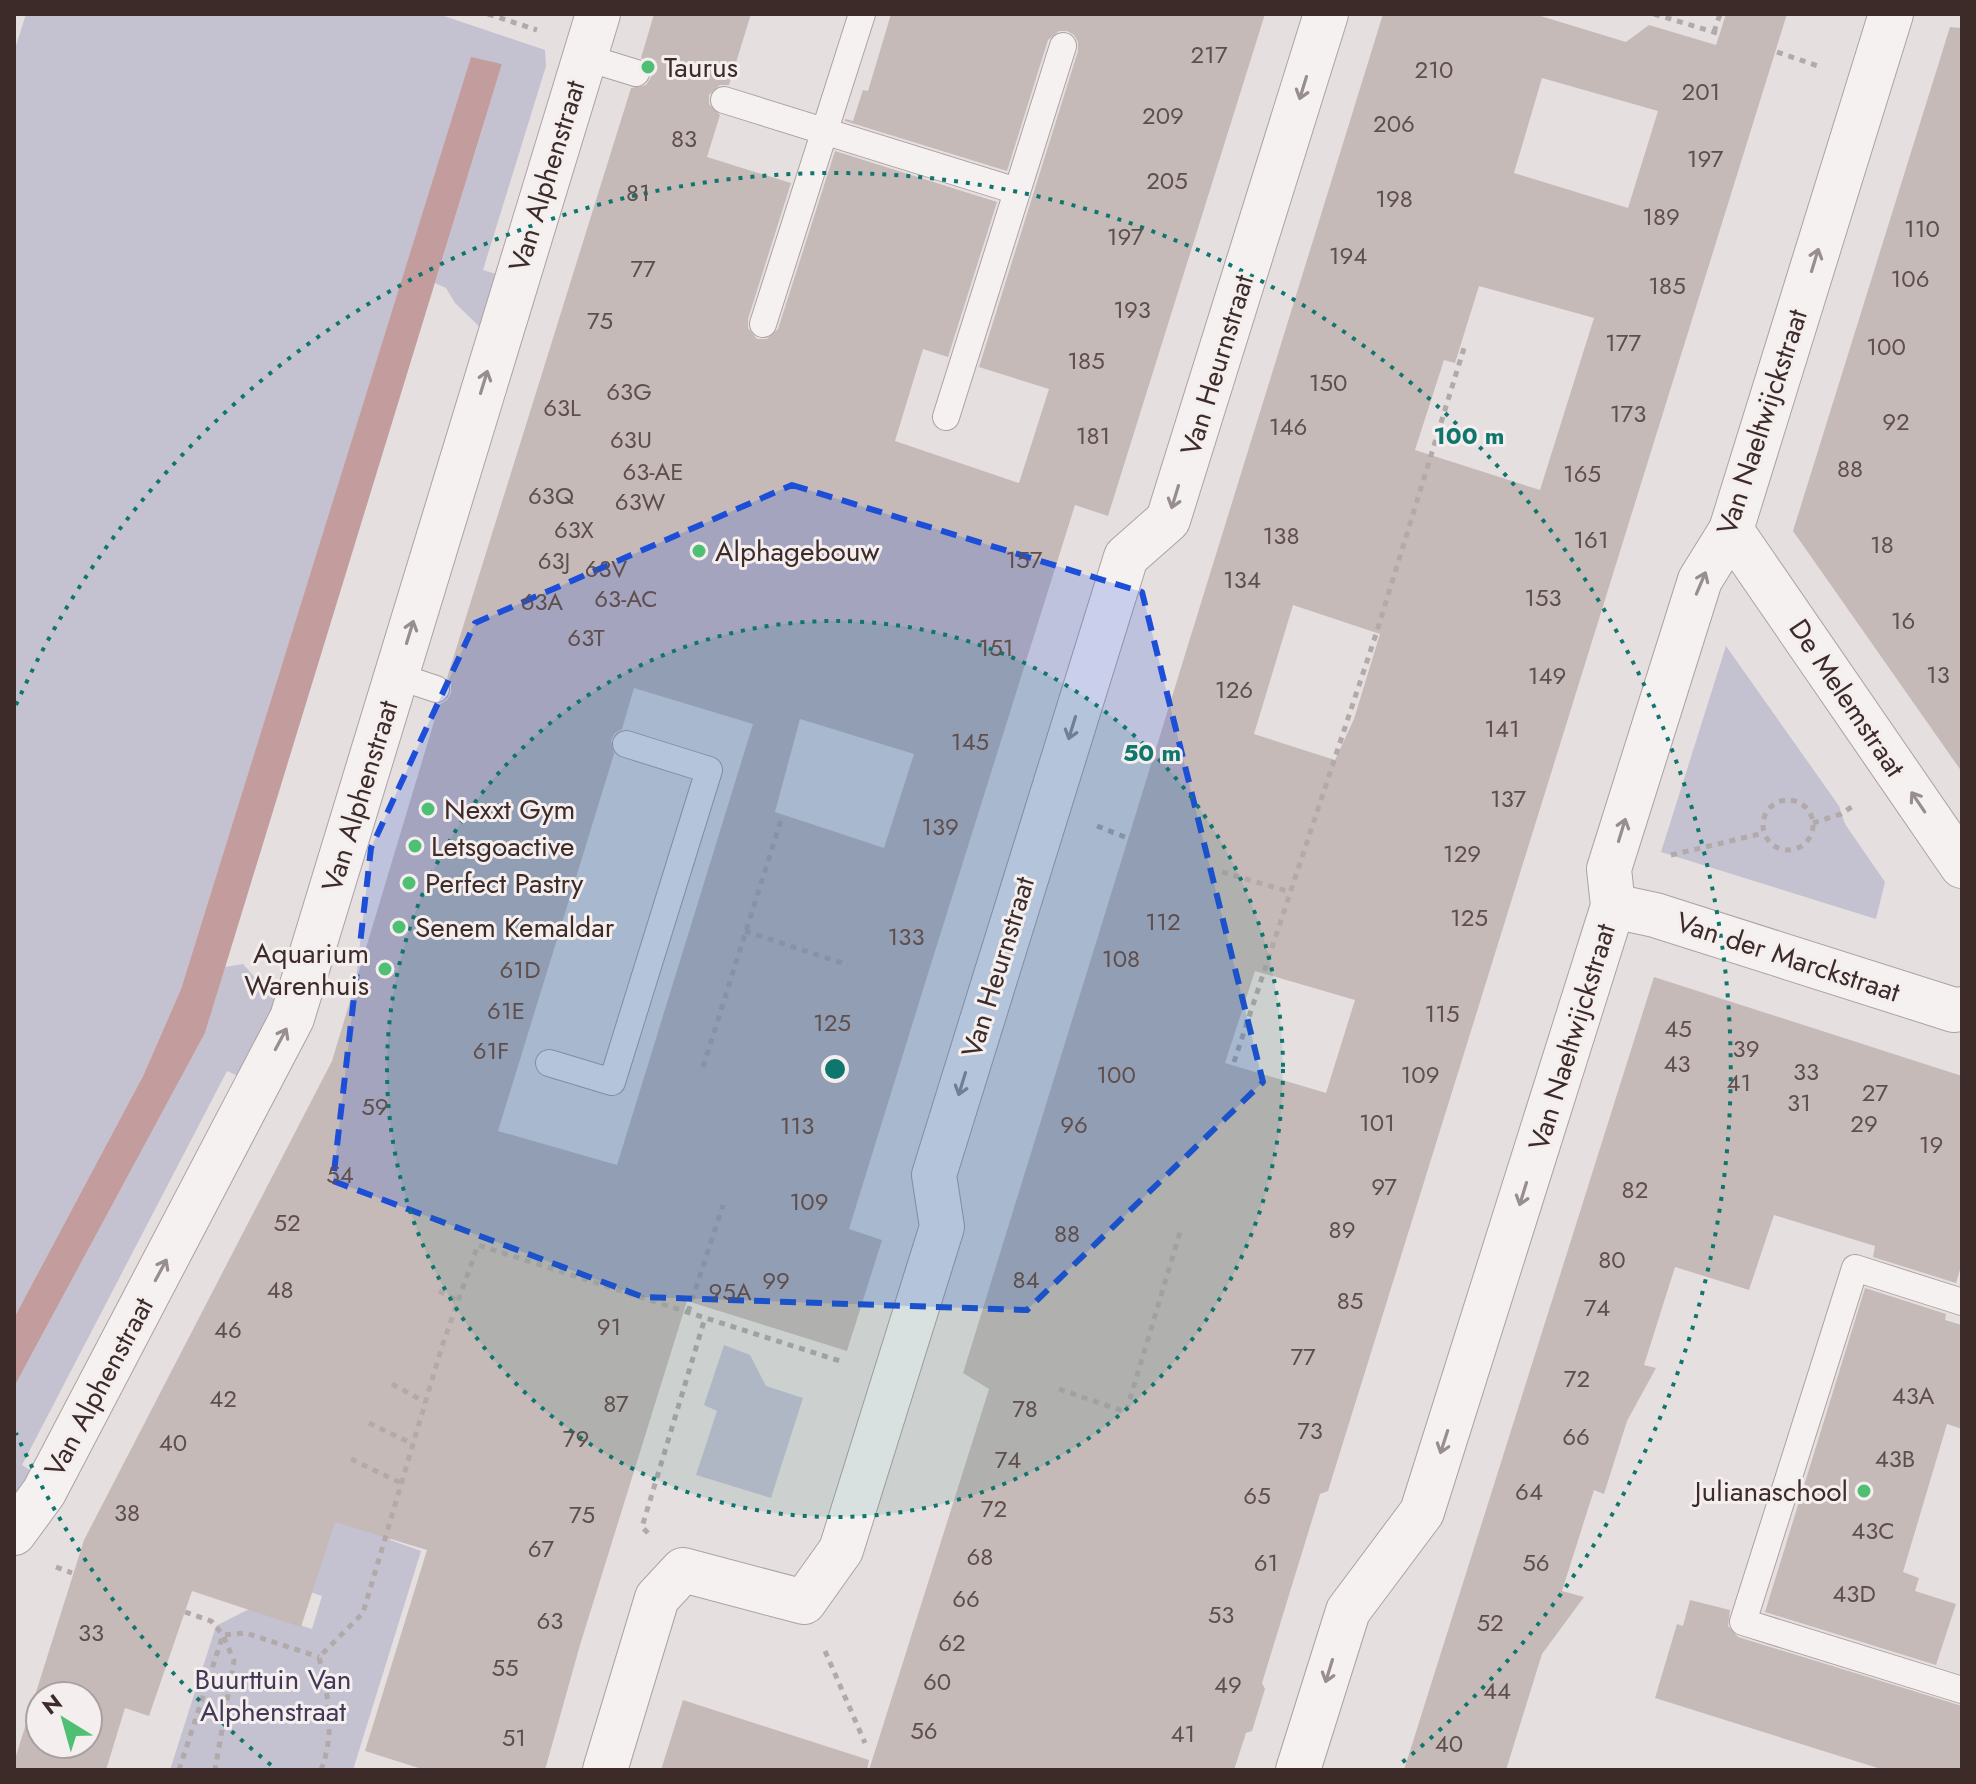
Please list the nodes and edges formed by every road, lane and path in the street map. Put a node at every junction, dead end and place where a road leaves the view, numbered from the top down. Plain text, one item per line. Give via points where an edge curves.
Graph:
1 (598, 14) edge
2 (862, 14) edge
3 (1326, 14) edge
4 (1654, 14) edge
5 (1720, 14) edge
6 (1891, 14) edge
7 (1063, 46) dead end
8 (584, 57) junction
9 (636, 73) dead end
10 (724, 100) dead end
11 (824, 132) junction
12 (1017, 191) junction
13 (763, 324) dead end
14 (1464, 348) dead end
15 (946, 417) dead end
16 (1731, 530) junction
17 (626, 744) dead end
18 (782, 817) dead end
19 (1764, 833) junction
20 (1962, 866) edge
21 (1222, 872) dead end
22 (1290, 893) junction
23 (1613, 906) junction
24 (745, 931) junction
25 (848, 965) dead end
26 (1962, 1009) edge
27 (1234, 1062) dead end
28 (549, 1063) dead end
29 (703, 1067) dead end
30 (723, 1205) dead end
31 (1181, 1229) dead end
32 (439, 1291) dead end
33 (458, 1301) junction
34 (1962, 1302) edge
35 (688, 1312) junction
36 (705, 1318) junction
37 (895, 1379) junction
38 (392, 1384) dead end
39 (1059, 1389) dead end
40 (425, 1402) junction
41 (369, 1423) dead end
42 (413, 1444) junction
43 (351, 1459) dead end
44 (401, 1483) junction
45 (14, 1533) edge
46 (683, 1570) junction
47 (804, 1602) junction
48 (185, 1612) dead end
49 (223, 1635) junction
50 (319, 1657) junction
51 (1962, 1690) edge
52 (865, 1743) dead end
53 (179, 1770) edge
54 (215, 1770) edge
55 (321, 1770) edge
56 (605, 1770) edge
57 (1298, 1770) edge

1 - 8 street, Van Alphenstraat
2 - 11 lane
3 -> 37 street, Van Heurnstraat via 1168,520 1126,557 934,1175 942,1227
4 - 5 path via 1715,33
16 -> 6 street, Van Naeltwijckstraat
7 - 12 lane
8 - 9 lane
45 -> 8 street, Van Alphenstraat via 44,1492 292,1018 417,682
10 - 11 lane
11 - 12 lane
11 - 13 lane
12 - 15 lane
14 - 22 path
20 -> 16 street, De Melemstraat
23 -> 16 street, Van Naeltwijckstraat via 1609,869 1700,580
17 - 28 lane via 709,770 612,1082
18 - 24 path
19 - 19 path via 1764,816 1782,800 1806,807 1813,823 1810,839 1796,850 1780,849
19 - 23 path via 1669,855 1667,864 1656,866
21 - 22 path
22 - 27 path
23 - 26 street, Van der Marckstraat
23 -> 57 street, Van Naeltwijckstraat via 1422,1512 1348,1611
24 - 25 path
24 - 29 path
30 - 35 path
31 - 39 path via 1126,1412
32 - 33 path
33 - 35 path via 478,1245
33 - 40 path
34 - 51 lane via 1855,1268 1743,1622
35 - 36 path
36 - 37 path
36 - 46 path via 642,1527
37 - 47 street, Van Heurnstraat via 841,1550
38 - 40 path
40 - 42 path
41 - 42 path
42 - 44 path
43 - 44 path
44 - 50 path via 363,1613
46 - 47 street
46 - 56 street via 657,1598
47 - 52 path
48 - 49 path via 211,1621
49 - 50 path via 246,1633
49 - 53 path
49 - 54 path via 234,1661
50 - 55 path via 330,1706

